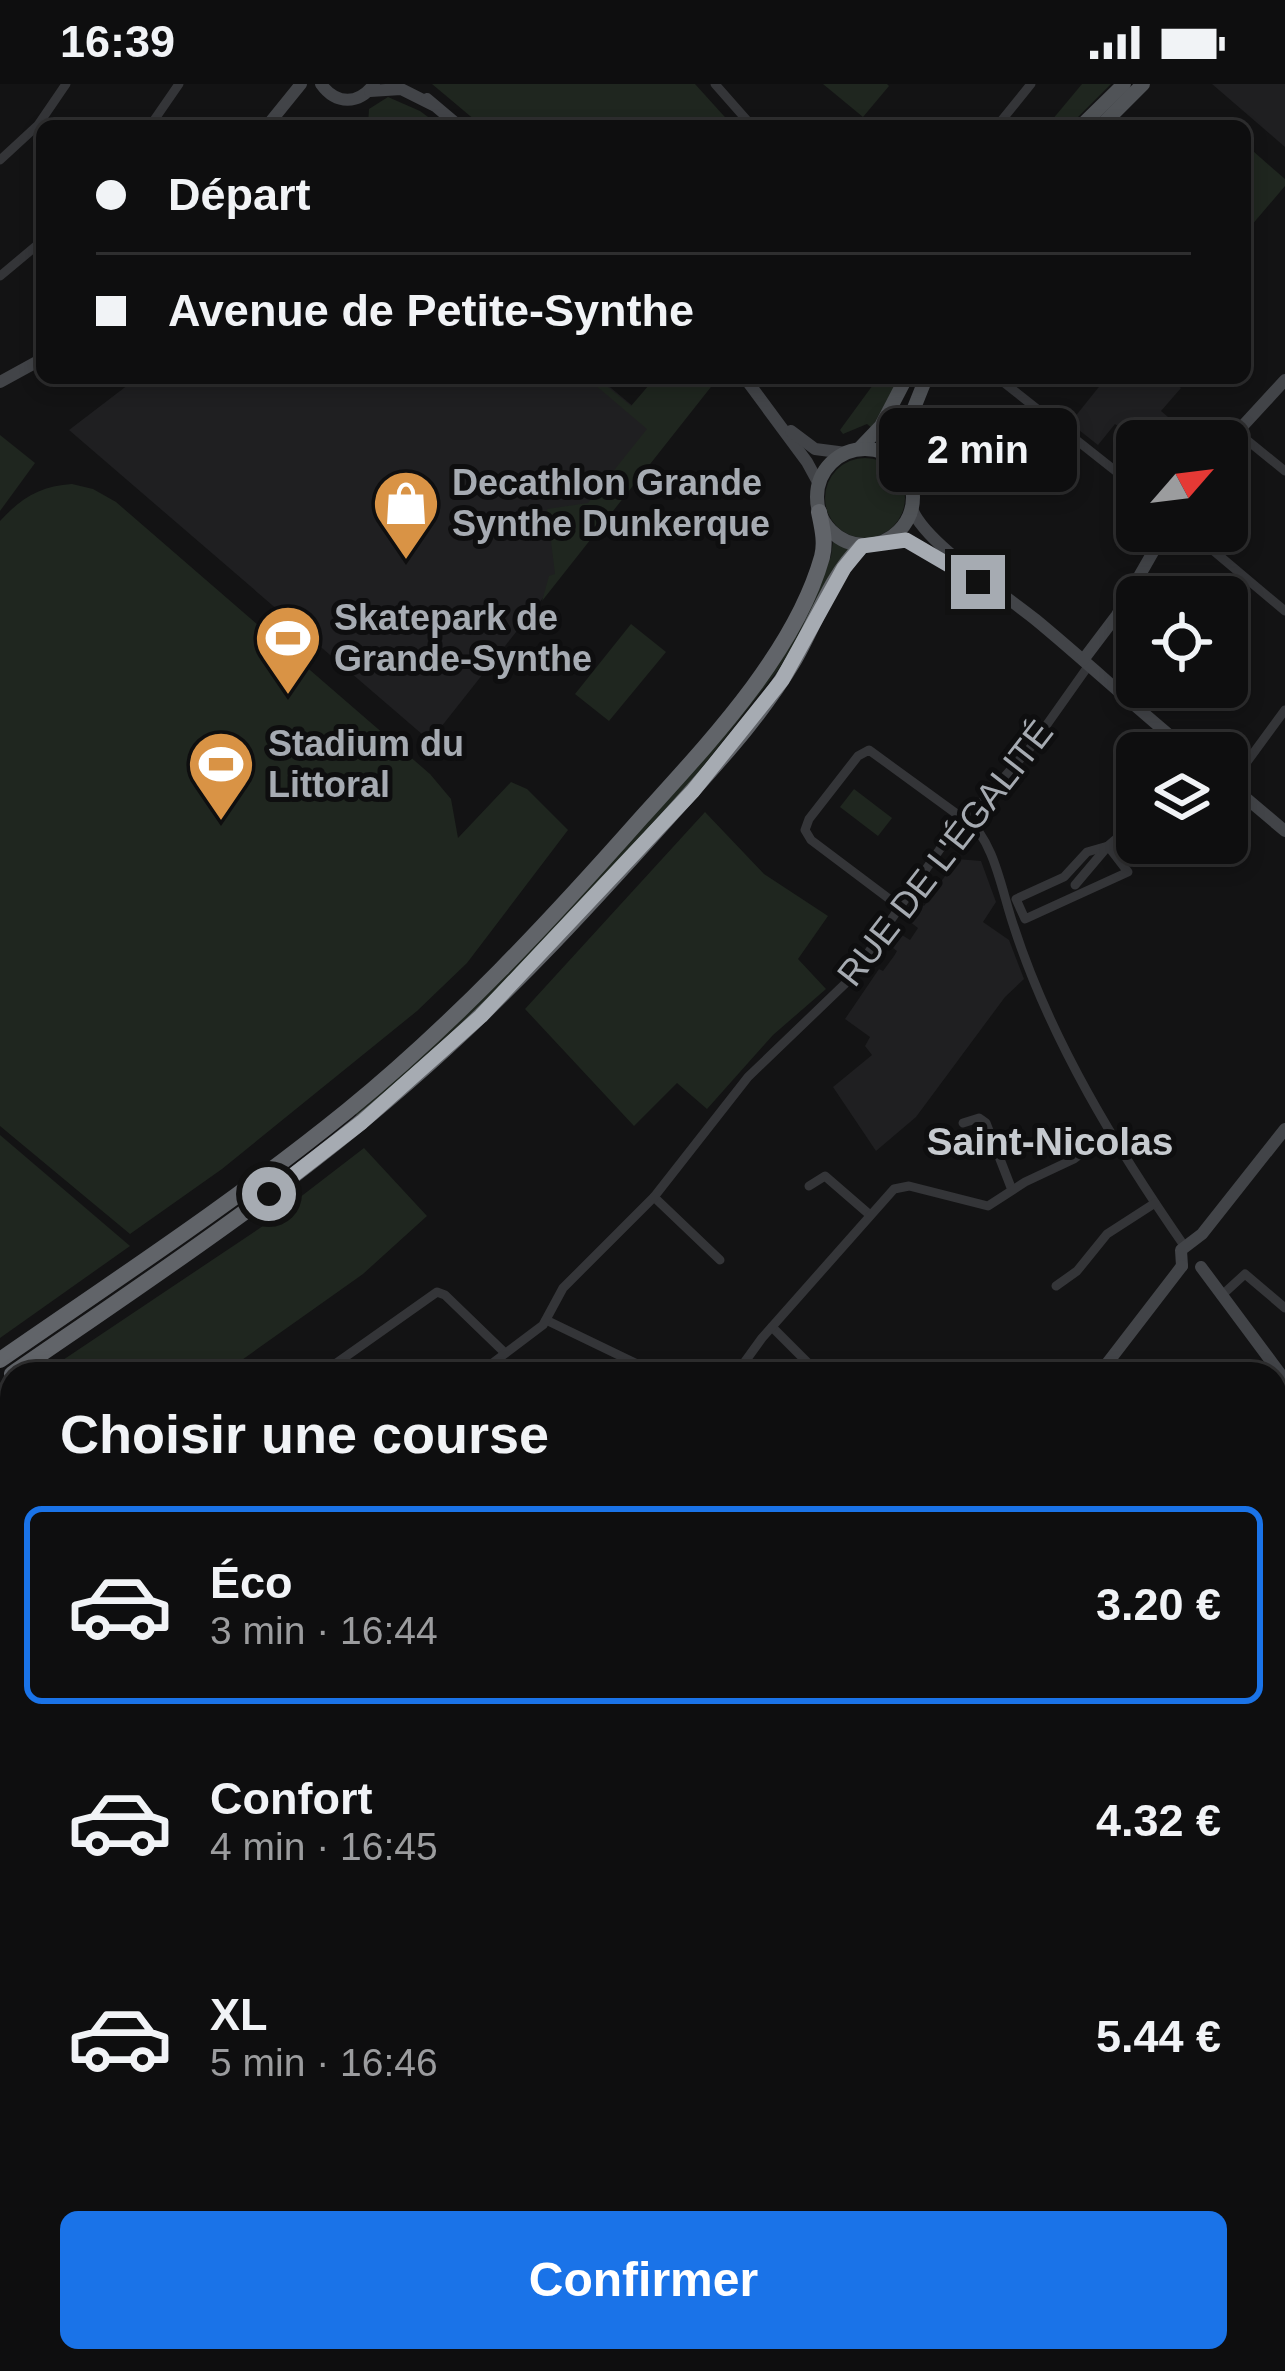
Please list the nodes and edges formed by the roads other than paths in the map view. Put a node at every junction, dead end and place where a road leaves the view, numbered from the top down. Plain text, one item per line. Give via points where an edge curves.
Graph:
1 (66, 84) edge
2 (179, 84) edge
3 (301, 84) edge
4 (407, 84) edge
5 (715, 84) edge
6 (1031, 84) edge
7 (1124, 84) edge
8 (1143, 84) edge
9 (323, 87) edge
10 (372, 87) edge
11 (433, 105) junction
12 (280, 108) junction
13 (41, 120) edge
14 (154, 120) edge
15 (271, 120) edge
16 (452, 120) edge
17 (747, 120) edge
18 (1002, 120) edge
19 (1088, 120) edge
20 (1107, 120) edge
21 (36, 127) edge
22 (0, 160) edge
23 (36, 246) edge
24 (0, 276) edge
25 (36, 362) edge
26 (2, 377) edge
27 (1285, 380) edge
28 (750, 384) edge
29 (903, 384) edge
30 (924, 384) edge
31 (1006, 384) edge
32 (758, 395) junction
33 (1280, 396) edge
34 (1248, 424) edge
35 (1248, 448) edge
36 (851, 451) junction
37 (902, 466) junction
38 (1116, 471) edge
39 (1285, 472) edge
40 (819, 484) junction
41 (912, 509) junction
42 (819, 512) junction
43 (889, 539) junction
44 (862, 546) junction
45 (1154, 552) edge
46 (1215, 552) edge
47 (1015, 603) junction
48 (1285, 611) edge
49 (1086, 663) junction
50 (1285, 710) edge
51 (1166, 732) edge
52 (1248, 757) edge
53 (1248, 800) edge
54 (965, 819) junction
55 (1285, 831) edge
56 (1116, 839) edge
57 (1108, 846) junction
58 (1064, 877) junction
59 (1079, 889) junction
60 (900, 907) junction
61 (1015, 910) junction
62 (963, 1123) dead end
63 (1285, 1130) edge
64 (1110, 1132) junction
65 (809, 1186) dead end
66 (1012, 1190) junction
67 (653, 1197) junction
68 (1155, 1204) junction
69 (870, 1215) junction
70 (1188, 1246) junction
71 (720, 1260) dead end
72 (1182, 1266) junction
73 (1201, 1267) junction
74 (1056, 1286) dead end
75 (1221, 1296) junction
76 (1285, 1308) edge
77 (547, 1320) junction
78 (772, 1327) junction
79 (506, 1353) junction
80 (0, 1360) edge
81 (29, 1362) edge
82 (338, 1362) edge
83 (494, 1362) edge
84 (633, 1362) edge
85 (745, 1362) edge
86 (807, 1362) edge
87 (1108, 1362) edge
88 (1271, 1362) edge

1 - 13 street
2 - 14 street
3 - 12 street
4 - 11 street
5 - 17 street
6 - 18 street
7 - 19 main road
8 - 20 main road
9 - 10 street via 345,100
9 - 12 street
10 - 11 street via 401,89
11 - 16 street
12 - 15 street
21 - 22 street
23 - 24 street
25 - 26 street
27 - 33 street
28 - 32 street
29 - 36 main road via 879,429
30 - 37 main road via 901,443
31 - 38 street
32 - 36 street via 812,447
32 - 40 street
33 - 34 street
35 - 39 street
36 - 37 main road via 880,451
36 - 40 main road via 827,467
37 - 41 main road
40 - 42 main road
41 - 43 main road
41 - 47 street via 937,542
42 - 44 main road via 836,536
42 - 80 highway via 821,561 768,662 536,934 331,1124
43 - 44 main road
43 - 47 street via 913,543
44 - 81 highway via 745,729 481,1016 331,1147
45 - 49 street
46 - 48 street
47 - 49 street
49 - 51 street
49 - 54 street, RUE DE L'ÉGALITÉ via 1030,747
50 - 52 street
53 - 55 street
54 - 60 street, RUE DE L'ÉGALITÉ
54 - 60 street via 869,749 809,819 811,840
54 - 61 street via 982,834
56 - 57 street
57 - 58 street via 1087,852
57 - 59 street
57 - 59 street via 1128,872
58 - 59 street
58 - 61 street via 1016,899
59 - 61 street via 1024,919
60 - 67 street, RUE DE L'ÉGALITÉ via 850,979 748,1077
61 - 64 street via 1046,1008
62 - 66 street via 984,1120
63 - 70 street
64 - 66 street
64 - 68 street
65 - 69 street via 824,1175
66 - 69 street via 984,1207 902,1187
67 - 71 street
67 - 77 street, RUE DE L'ÉGALITÉ via 562,1288
68 - 70 street
68 - 74 street via 1107,1234
69 - 78 street
70 - 72 street via 1179,1255
70 - 73 street via 1204,1253
72 - 73 street
72 - 87 street
73 - 75 street
75 - 76 street via 1242,1275
75 - 88 street
77 - 79 street, RUE DE L'ÉGALITÉ
77 - 84 street
78 - 85 street
78 - 86 street
79 - 82 street via 437,1292
79 - 83 street, RUE DE L'ÉGALITÉ

